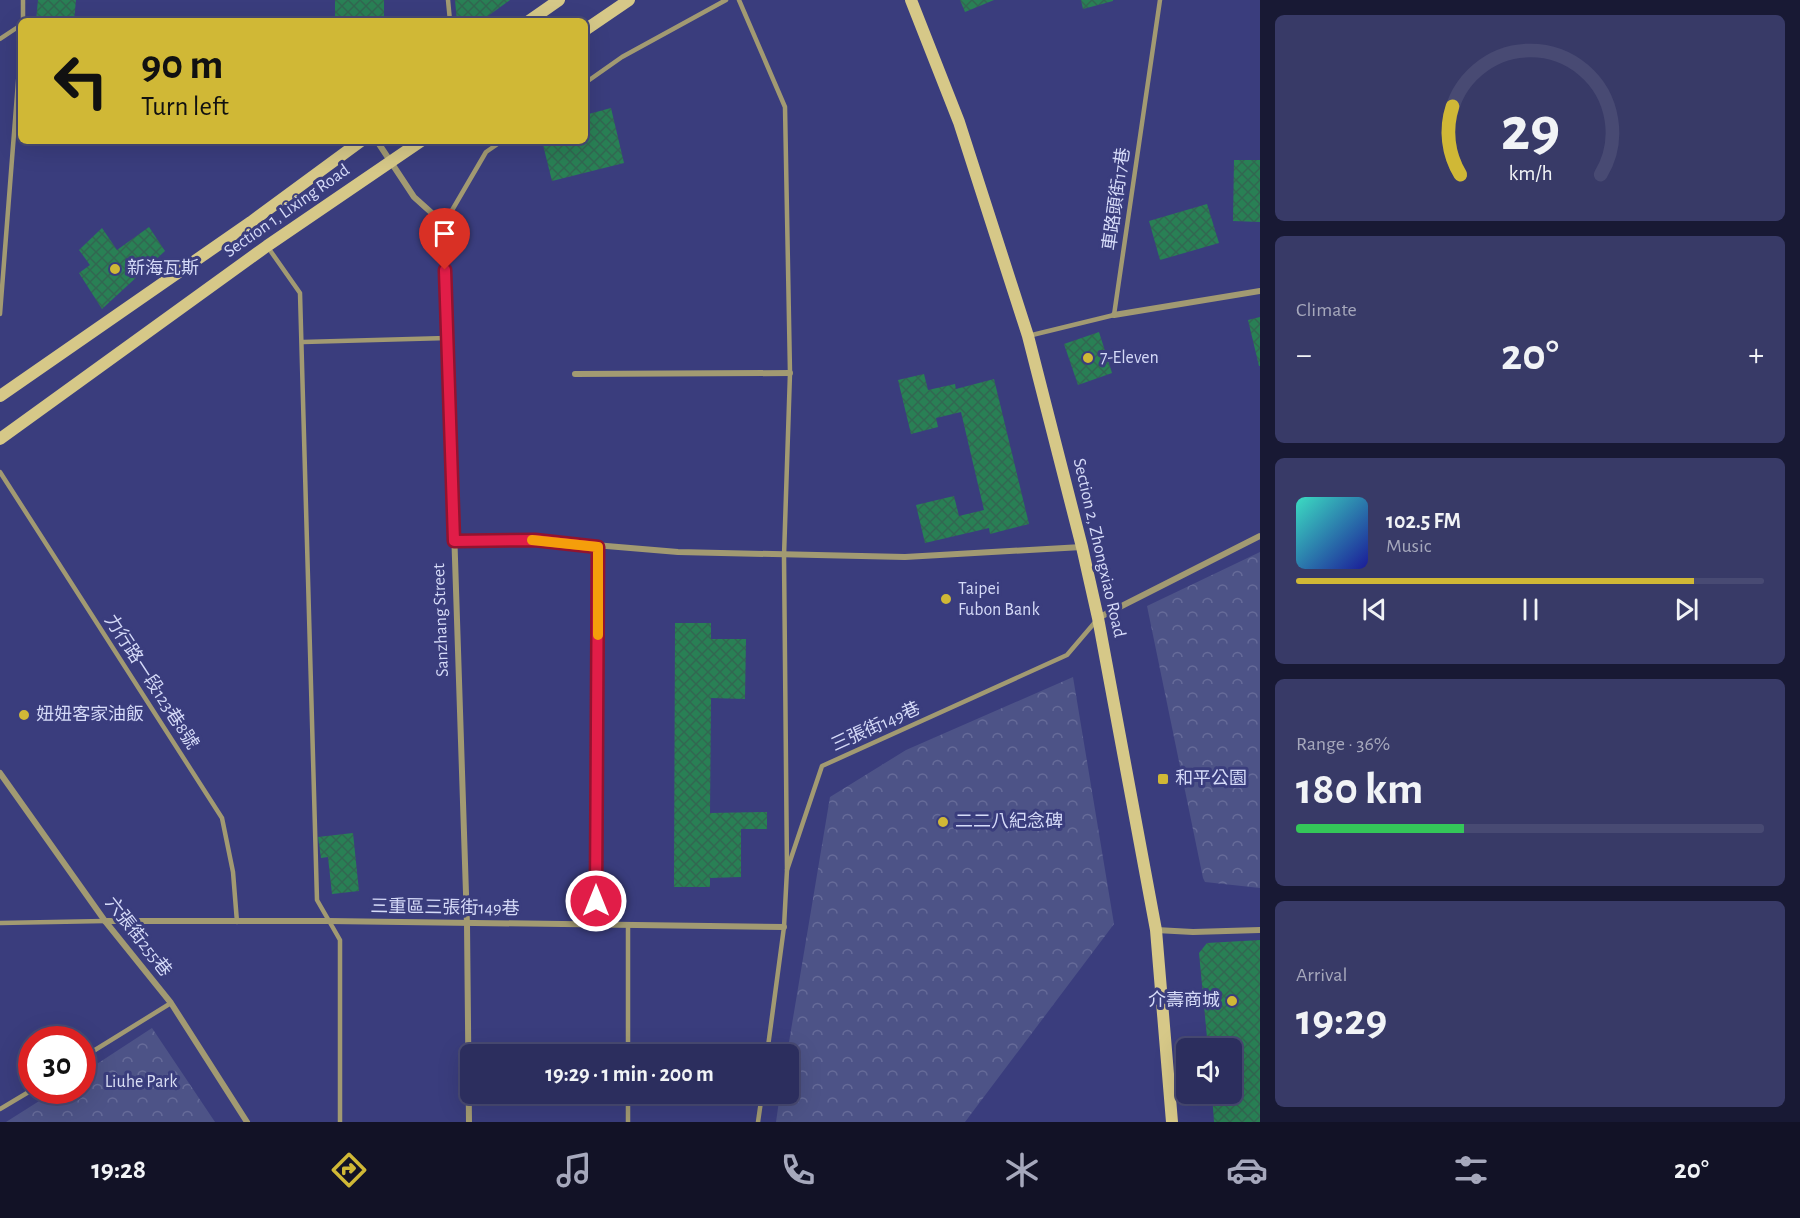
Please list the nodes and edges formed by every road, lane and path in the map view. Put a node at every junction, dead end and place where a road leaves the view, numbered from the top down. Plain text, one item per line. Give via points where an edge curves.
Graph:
1 (23, 0) edge
2 (448, 0) edge
3 (559, 0) edge
4 (629, 0) edge
5 (726, 0) edge
6 (739, 0) edge
7 (911, 0) edge
8 (1160, 0) edge
9 (22, 18) edge
10 (450, 18) edge
11 (533, 18) edge
12 (18, 26) edge
13 (588, 28) edge
14 (0, 39) edge
15 (588, 81) edge
16 (18, 82) edge
17 (357, 144) edge
18 (379, 144) edge
19 (417, 144) edge
20 (498, 144) edge
21 (390, 162) junction
22 (444, 224) junction
23 (267, 246) junction
24 (1260, 291) edge
25 (0, 314) edge
26 (1114, 315) junction
27 (1028, 336) junction
28 (447, 338) junction
29 (303, 342) junction
30 (790, 373) junction
31 (575, 374) dead end
32 (0, 396) edge
33 (0, 439) edge
34 (0, 472) edge
35 (1260, 536) edge
36 (454, 541) junction
37 (598, 547) junction
38 (1083, 547) junction
39 (784, 556) junction
40 (1098, 618) junction
41 (0, 774) edge
42 (787, 870) junction
43 (105, 921) junction
44 (329, 921) junction
45 (237, 922) junction
46 (0, 923) edge
47 (467, 924) junction
48 (595, 925) junction
49 (628, 925) junction
50 (784, 927) junction
51 (1156, 930) junction
52 (1260, 930) edge
53 (171, 1004) junction
54 (628, 1044) edge
55 (768, 1044) edge
56 (96, 1050) edge
57 (18, 1098) edge
58 (628, 1104) edge
59 (761, 1104) edge
60 (0, 1109) edge
61 (247, 1122) edge
62 (340, 1122) edge
63 (469, 1122) edge
64 (628, 1122) edge
65 (758, 1122) edge
66 (1172, 1122) edge

1 - 9 lane
2 - 10 lane
3 - 11 street
4 - 13 street
5 - 15 lane via 622,57
6 - 30 lane via 785,107
7 - 27 street, Section 2, Zhongxiao Road via 959,122
8 - 26 lane, 車路頭街17巷
12 - 14 lane
16 - 25 lane
17 - 32 street, Section 1, Lixing Road
18 - 21 street
19 - 21 street, Section 1, Lixing Road
20 - 22 lane via 486,152
21 - 22 street via 414,197
21 - 23 street, Section 1, Lixing Road
22 - 28 street, Sanzhang Street
23 - 29 lane via 300,293
23 - 33 street, Section 1, Lixing Road
24 - 26 street
26 - 27 lane
27 - 38 street, Section 2, Zhongxiao Road
28 - 29 lane
28 - 36 street, Sanzhang Street
29 - 44 lane via 317,900
30 - 31 street
30 - 39 lane
34 - 45 lane, 力行路一段123巷8號 via 222,818 233,872
35 - 40 street
36 - 37 street via 535,540
36 - 47 street, Sanzhang Street
37 - 39 street
37 - 48 street
38 - 39 street via 905,557
38 - 40 street, Section 2, Zhongxiao Road
39 - 42 lane
40 - 42 lane, 三張街149巷 via 1067,655 822,766
40 - 51 street, Section 2, Zhongxiao Road
41 - 43 street, 六張街255巷
42 - 50 lane, 三張街149巷
43 - 45 street, 三重區三張街149巷
43 - 46 lane
43 - 53 street, 六張街255巷
44 - 45 street, 三重區三張街149巷
44 - 47 street, 三重區三張街149巷
44 - 62 lane via 340,940
47 - 48 street, 三重區三張街149巷
47 - 63 street, Sanzhang Street
48 - 49 street, 三重區三張街149巷
49 - 50 street, 三重區三張街149巷
49 - 54 lane
50 - 55 lane, 三張街149巷
51 - 52 street
51 - 66 street, Section 2, Zhongxiao Road
53 - 56 lane
53 - 61 street, 六張街255巷
57 - 60 lane
58 - 64 lane
59 - 65 lane

